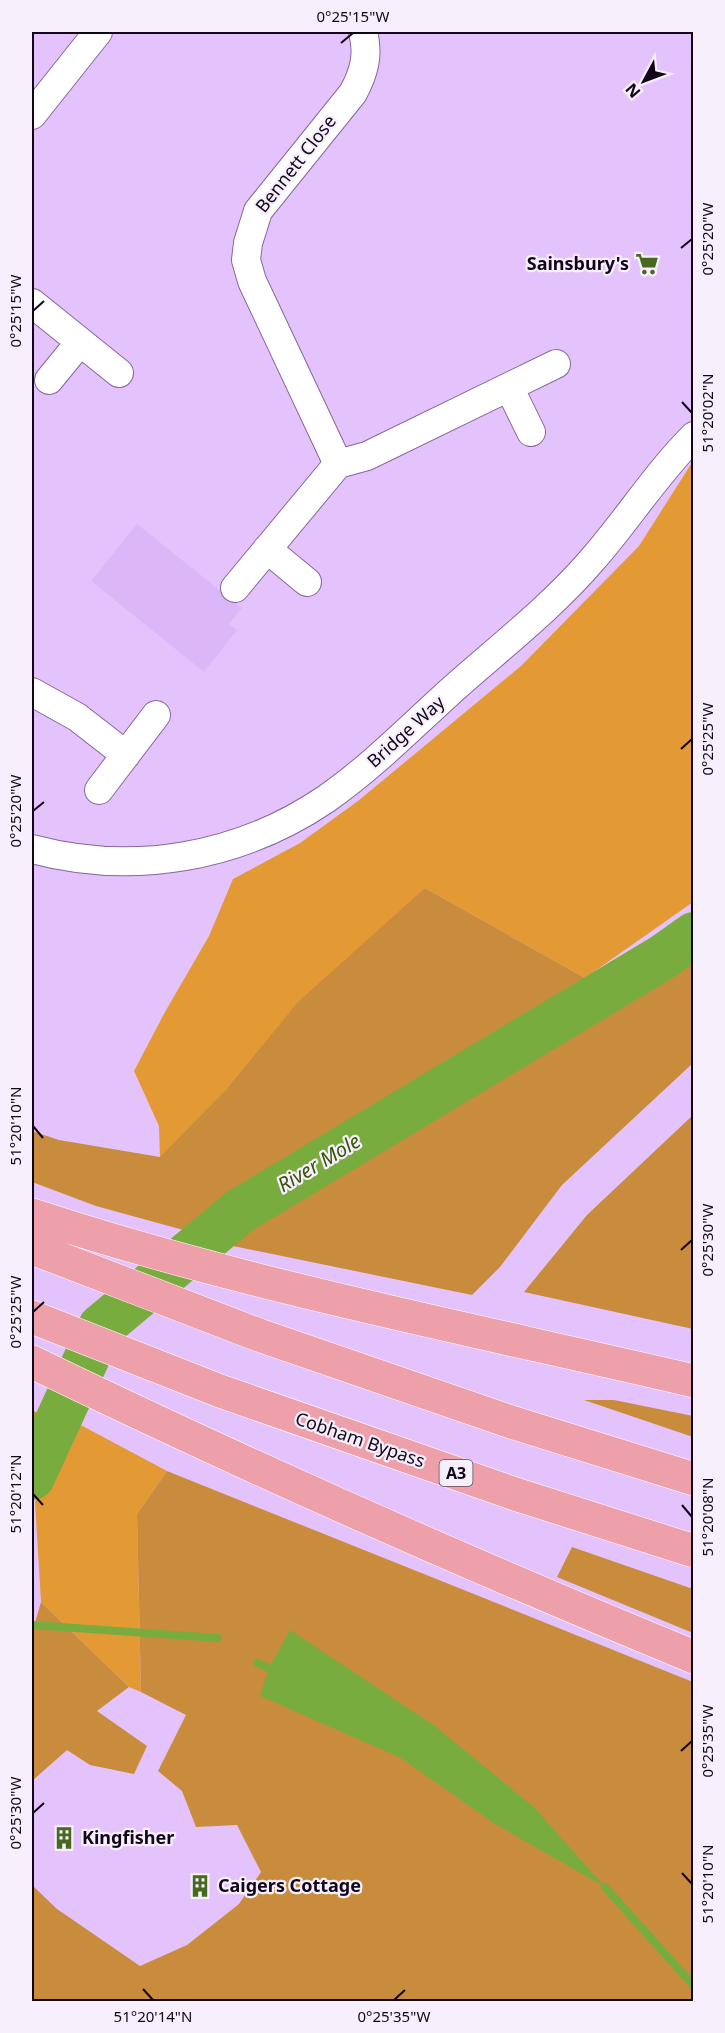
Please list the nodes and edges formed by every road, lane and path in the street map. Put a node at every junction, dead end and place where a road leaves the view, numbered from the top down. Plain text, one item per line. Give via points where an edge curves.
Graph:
1 (98, 32) edge
2 (363, 32) edge
3 (32, 115) edge
4 (32, 303) edge
5 (80, 342) junction
6 (556, 364) dead end
7 (119, 373) dead end
8 (49, 380) dead end
9 (509, 387) junction
10 (531, 432) dead end
11 (693, 436) edge
12 (338, 464) junction
13 (267, 549) junction
14 (307, 582) dead end
15 (235, 588) dead end
16 (32, 692) edge
17 (156, 715) dead end
18 (126, 755) junction
19 (99, 790) dead end
20 (32, 849) edge
21 (32, 1215) edge
22 (32, 1248) edge
23 (32, 1317) edge
24 (32, 1362) edge
25 (693, 1381) edge
26 (693, 1479) edge
27 (693, 1551) edge
28 (693, 1657) edge

1 - 3 street
2 - 12 street, Bennett Close via 366,50 361,79 258,211 251,225 246,260 260,302
4 - 5 street
5 - 7 street
5 - 8 street
6 - 9 street
9 - 10 street
9 - 12 street via 367,456
11 - 20 street, Bridge Way via 572,582 371,764 326,799 270,831 182,859 100,861
12 - 13 street
13 - 14 street
13 - 15 street
16 - 18 street via 77,717
17 - 18 street
18 - 19 street
21 - 25 highway via 242,1278
22 - 26 highway via 259,1335 511,1422
23 - 27 highway, Cobham Bypass / A3 via 220,1391 515,1494
24 - 28 highway via 182,1435

